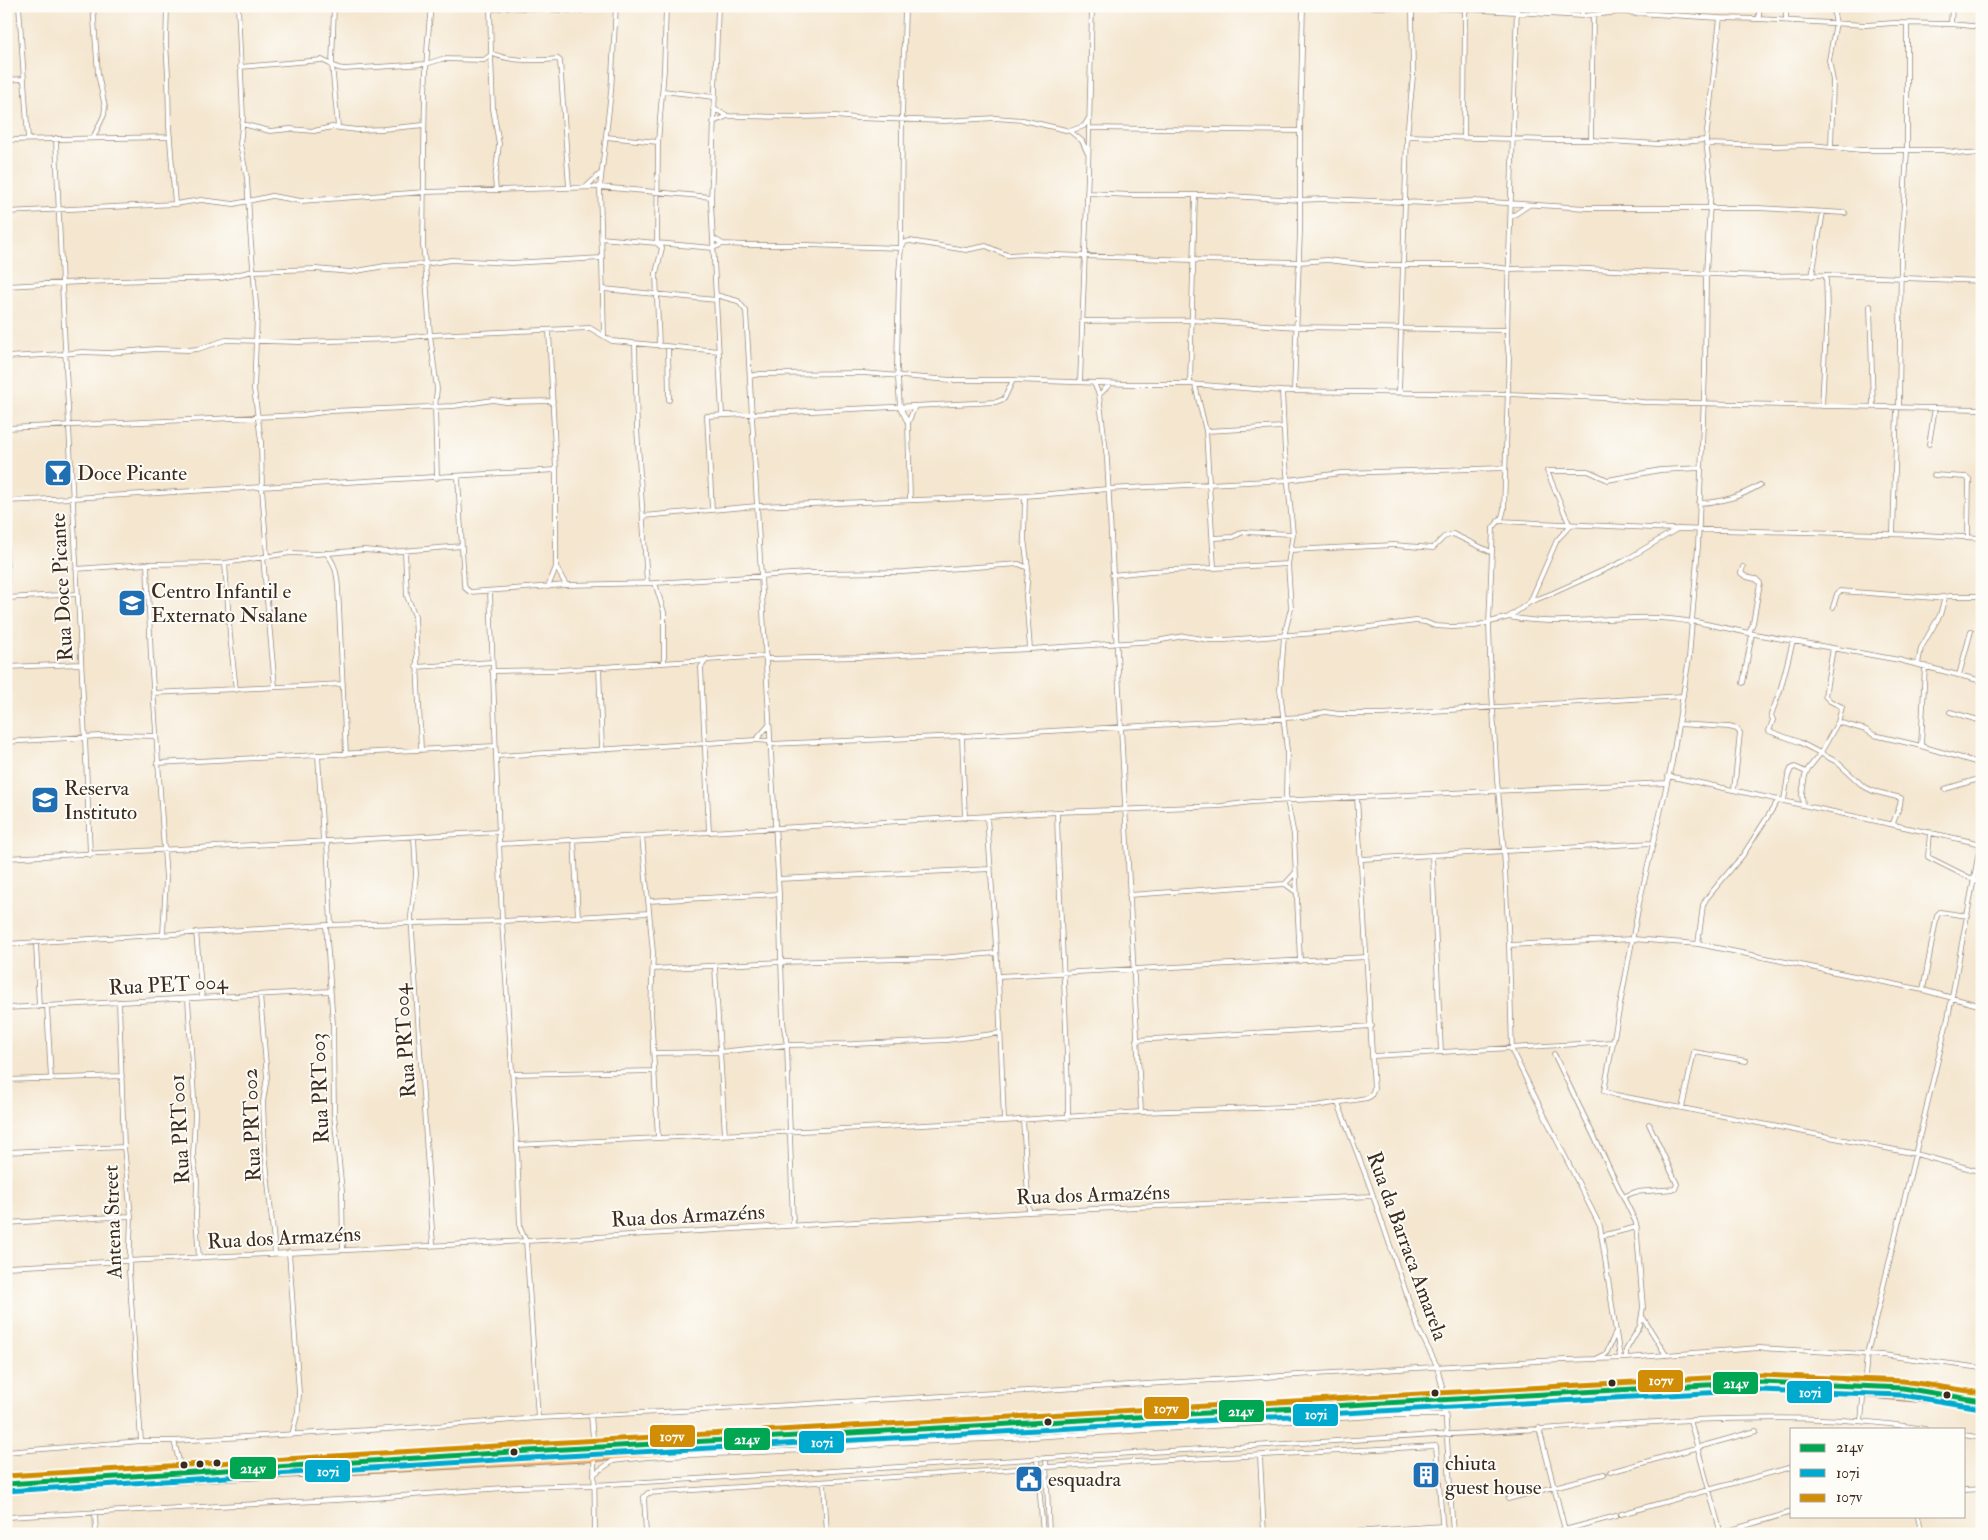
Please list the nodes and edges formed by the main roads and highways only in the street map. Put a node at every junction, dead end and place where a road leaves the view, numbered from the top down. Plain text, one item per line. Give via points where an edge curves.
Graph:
1 (1864, 1390) junction
2 (1982, 1401) edge
3 (1445, 1403) junction
4 (1982, 1408) edge
5 (6, 1484) edge
6 (6, 1490) edge

1 - 2 highway via 1916,1390
1 - 3 highway via 1760,1382
1 - 4 highway
3 - 5 highway via 594,1448
3 - 6 highway via 594,1458

